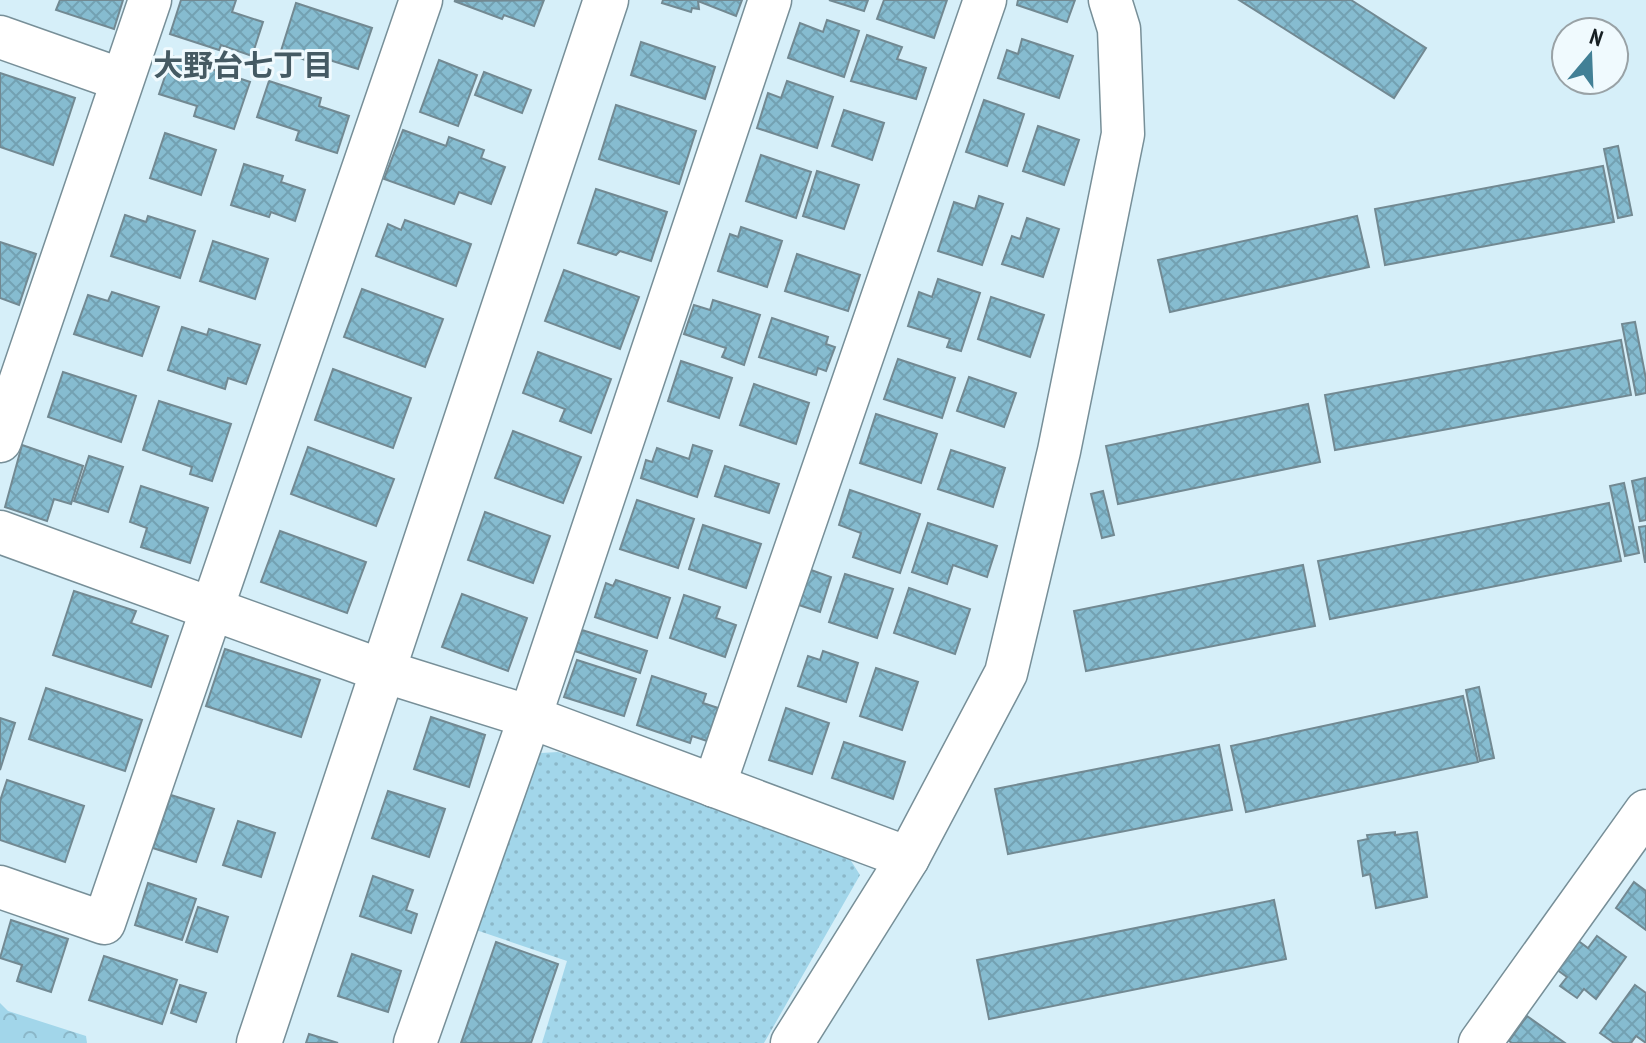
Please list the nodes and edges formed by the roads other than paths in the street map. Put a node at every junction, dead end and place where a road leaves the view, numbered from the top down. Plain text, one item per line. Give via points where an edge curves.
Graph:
1 (150, 0) edge
2 (421, 0) edge
3 (606, 0) edge
4 (770, 0) edge
5 (985, 0) edge
6 (1110, 0) edge
7 (0, 37) edge
8 (122, 80) junction
9 (0, 441) edge
10 (0, 532) edge
11 (212, 608) junction
12 (383, 671) junction
13 (530, 717) junction
14 (714, 786) junction
15 (1646, 811) edge
16 (908, 858) junction
17 (0, 887) edge
18 (259, 1043) edge
19 (415, 1043) edge
20 (792, 1043) edge
21 (1480, 1043) edge

1 - 8 street
2 - 11 street
3 - 12 street
4 - 13 street
5 - 14 street
6 - 16 street via 1119,29 1123,134 1049,492 1006,673
7 - 8 street
8 - 9 street
10 - 11 street
11 - 12 street
11 - 17 street via 104,923
12 - 13 street
12 - 18 street
13 - 14 street
13 - 19 street
14 - 16 street
15 - 21 street
16 - 20 street

